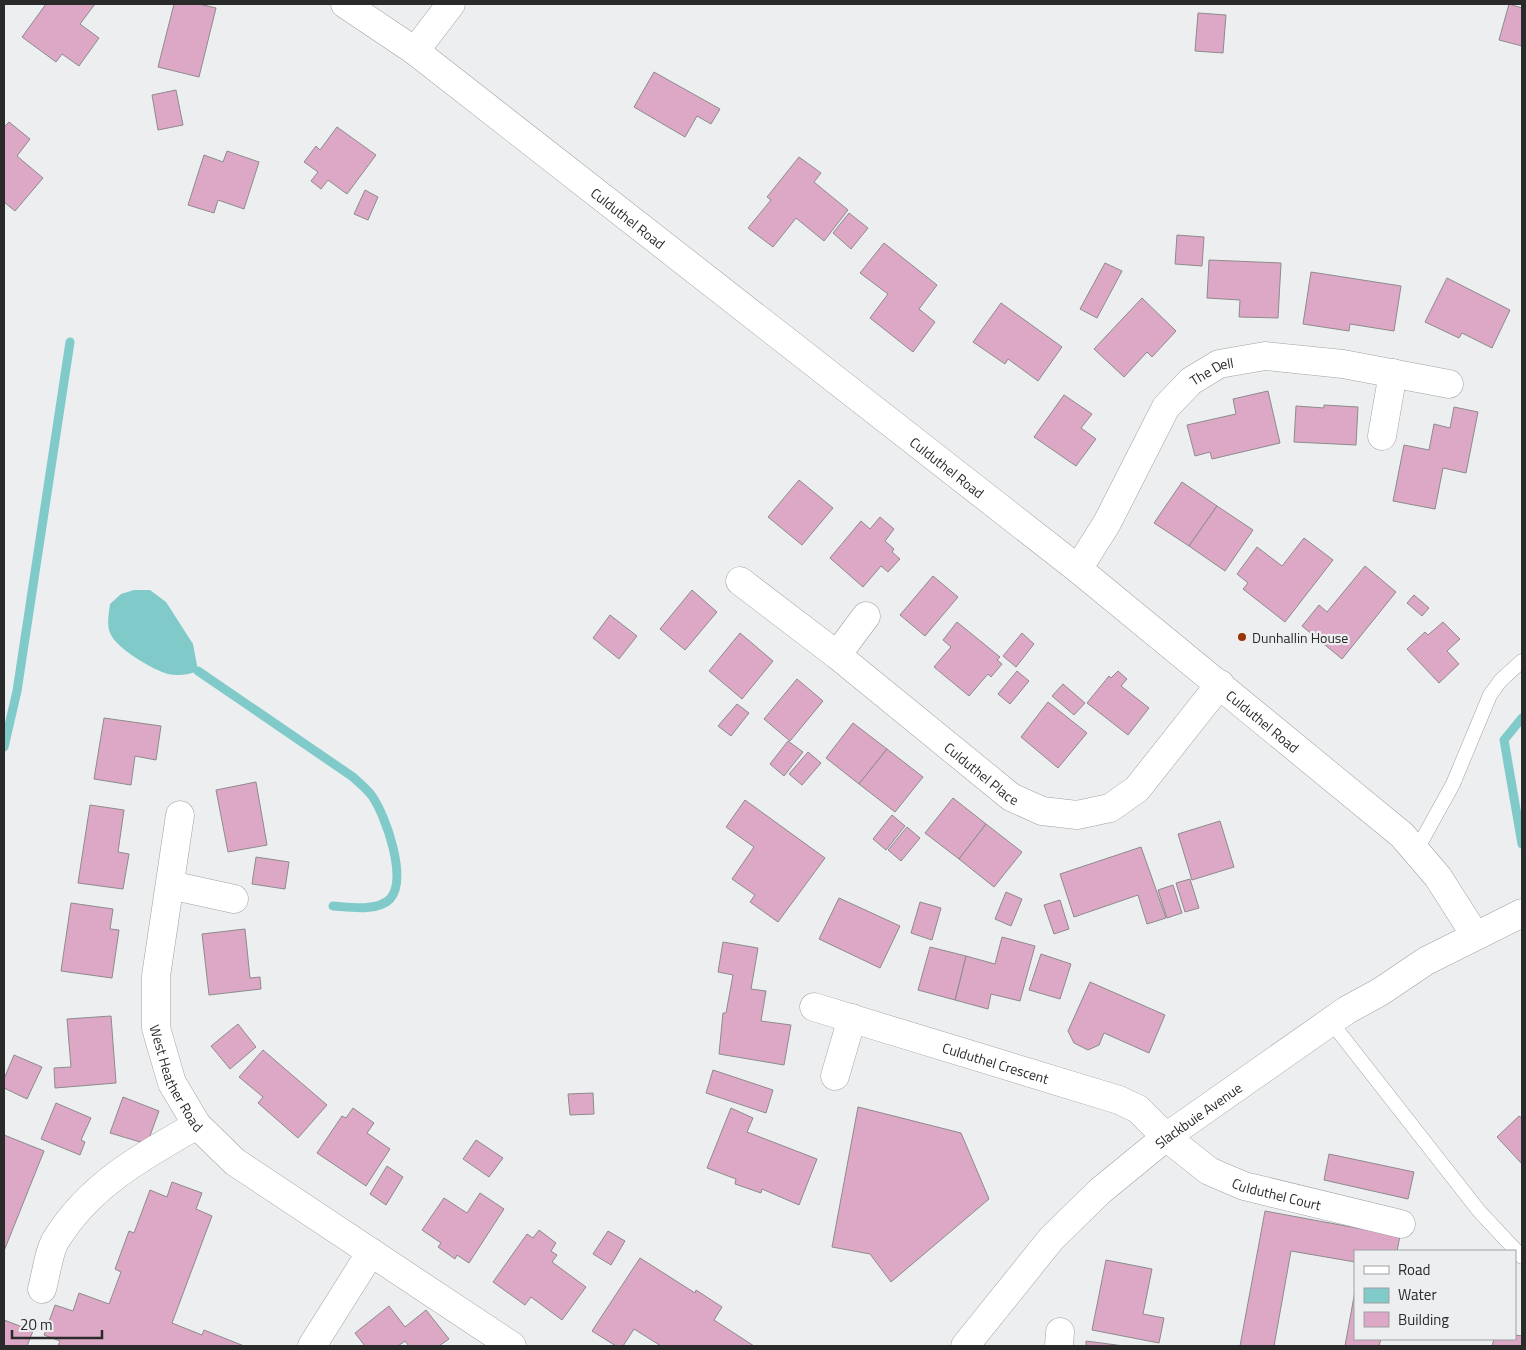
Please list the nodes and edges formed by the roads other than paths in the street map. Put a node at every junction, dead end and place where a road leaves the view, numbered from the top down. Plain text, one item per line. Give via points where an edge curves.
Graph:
1 (344, 4) edge
2 (451, 4) edge
3 (415, 51) junction
4 (1392, 373) junction
5 (1449, 384) dead end
6 (1382, 436) dead end
7 (1078, 568) junction
8 (740, 581) dead end
9 (866, 616) dead end
10 (837, 655) junction
11 (1522, 661) edge
12 (1220, 684) junction
13 (180, 815) dead end
14 (1416, 851) junction
15 (170, 885) junction
16 (234, 899) dead end
17 (1522, 914) edge
18 (1474, 935) junction
19 (814, 1007) dead end
20 (852, 1018) junction
21 (1331, 1022) junction
22 (835, 1076) dead end
23 (197, 1125) junction
24 (1166, 1137) junction
25 (1401, 1224) dead end
26 (1515, 1250) edge
27 (371, 1252) junction
28 (42, 1290) dead end
29 (312, 1346) edge
30 (512, 1346) edge
31 (965, 1346) edge

1 - 3 street, Culduthel Road
2 - 3 street
3 - 7 street, Culduthel Road
4 - 5 street, The Dell
4 - 6 street
4 - 7 street, The Dell via 1265,356 1219,364 1198,377 1166,407 1108,523
7 - 12 street, Culduthel Road
8 - 10 street, Culduthel Place
9 - 10 street
10 - 12 street, Culduthel Place via 1011,796 1042,811 1077,815 1110,808 1137,789
11 - 14 lane via 1490,695 1454,784
12 - 14 street, Culduthel Road via 1402,834
13 - 15 street, West Heather Road
14 - 18 street, Culduthel Road via 1438,878
15 - 16 street
15 - 23 street, West Heather Road via 156,976 156,1028 172,1083
17 - 18 street
18 - 21 street, Slackbuie Avenue via 1426,961
19 - 20 street, Culduthel Crescent
20 - 22 street
20 - 24 street, Culduthel Crescent via 1119,1100 1138,1109
21 - 24 street, Slackbuie Avenue
21 - 26 lane via 1479,1211
23 - 27 street, West Heather Road via 235,1162
23 - 28 street via 130,1163 92,1195 56,1239
24 - 25 street, Culduthel Court via 1209,1171 1244,1186
24 - 31 street, Slackbuie Avenue via 1100,1191 1051,1239
27 - 29 street
27 - 30 street, West Heather Road

